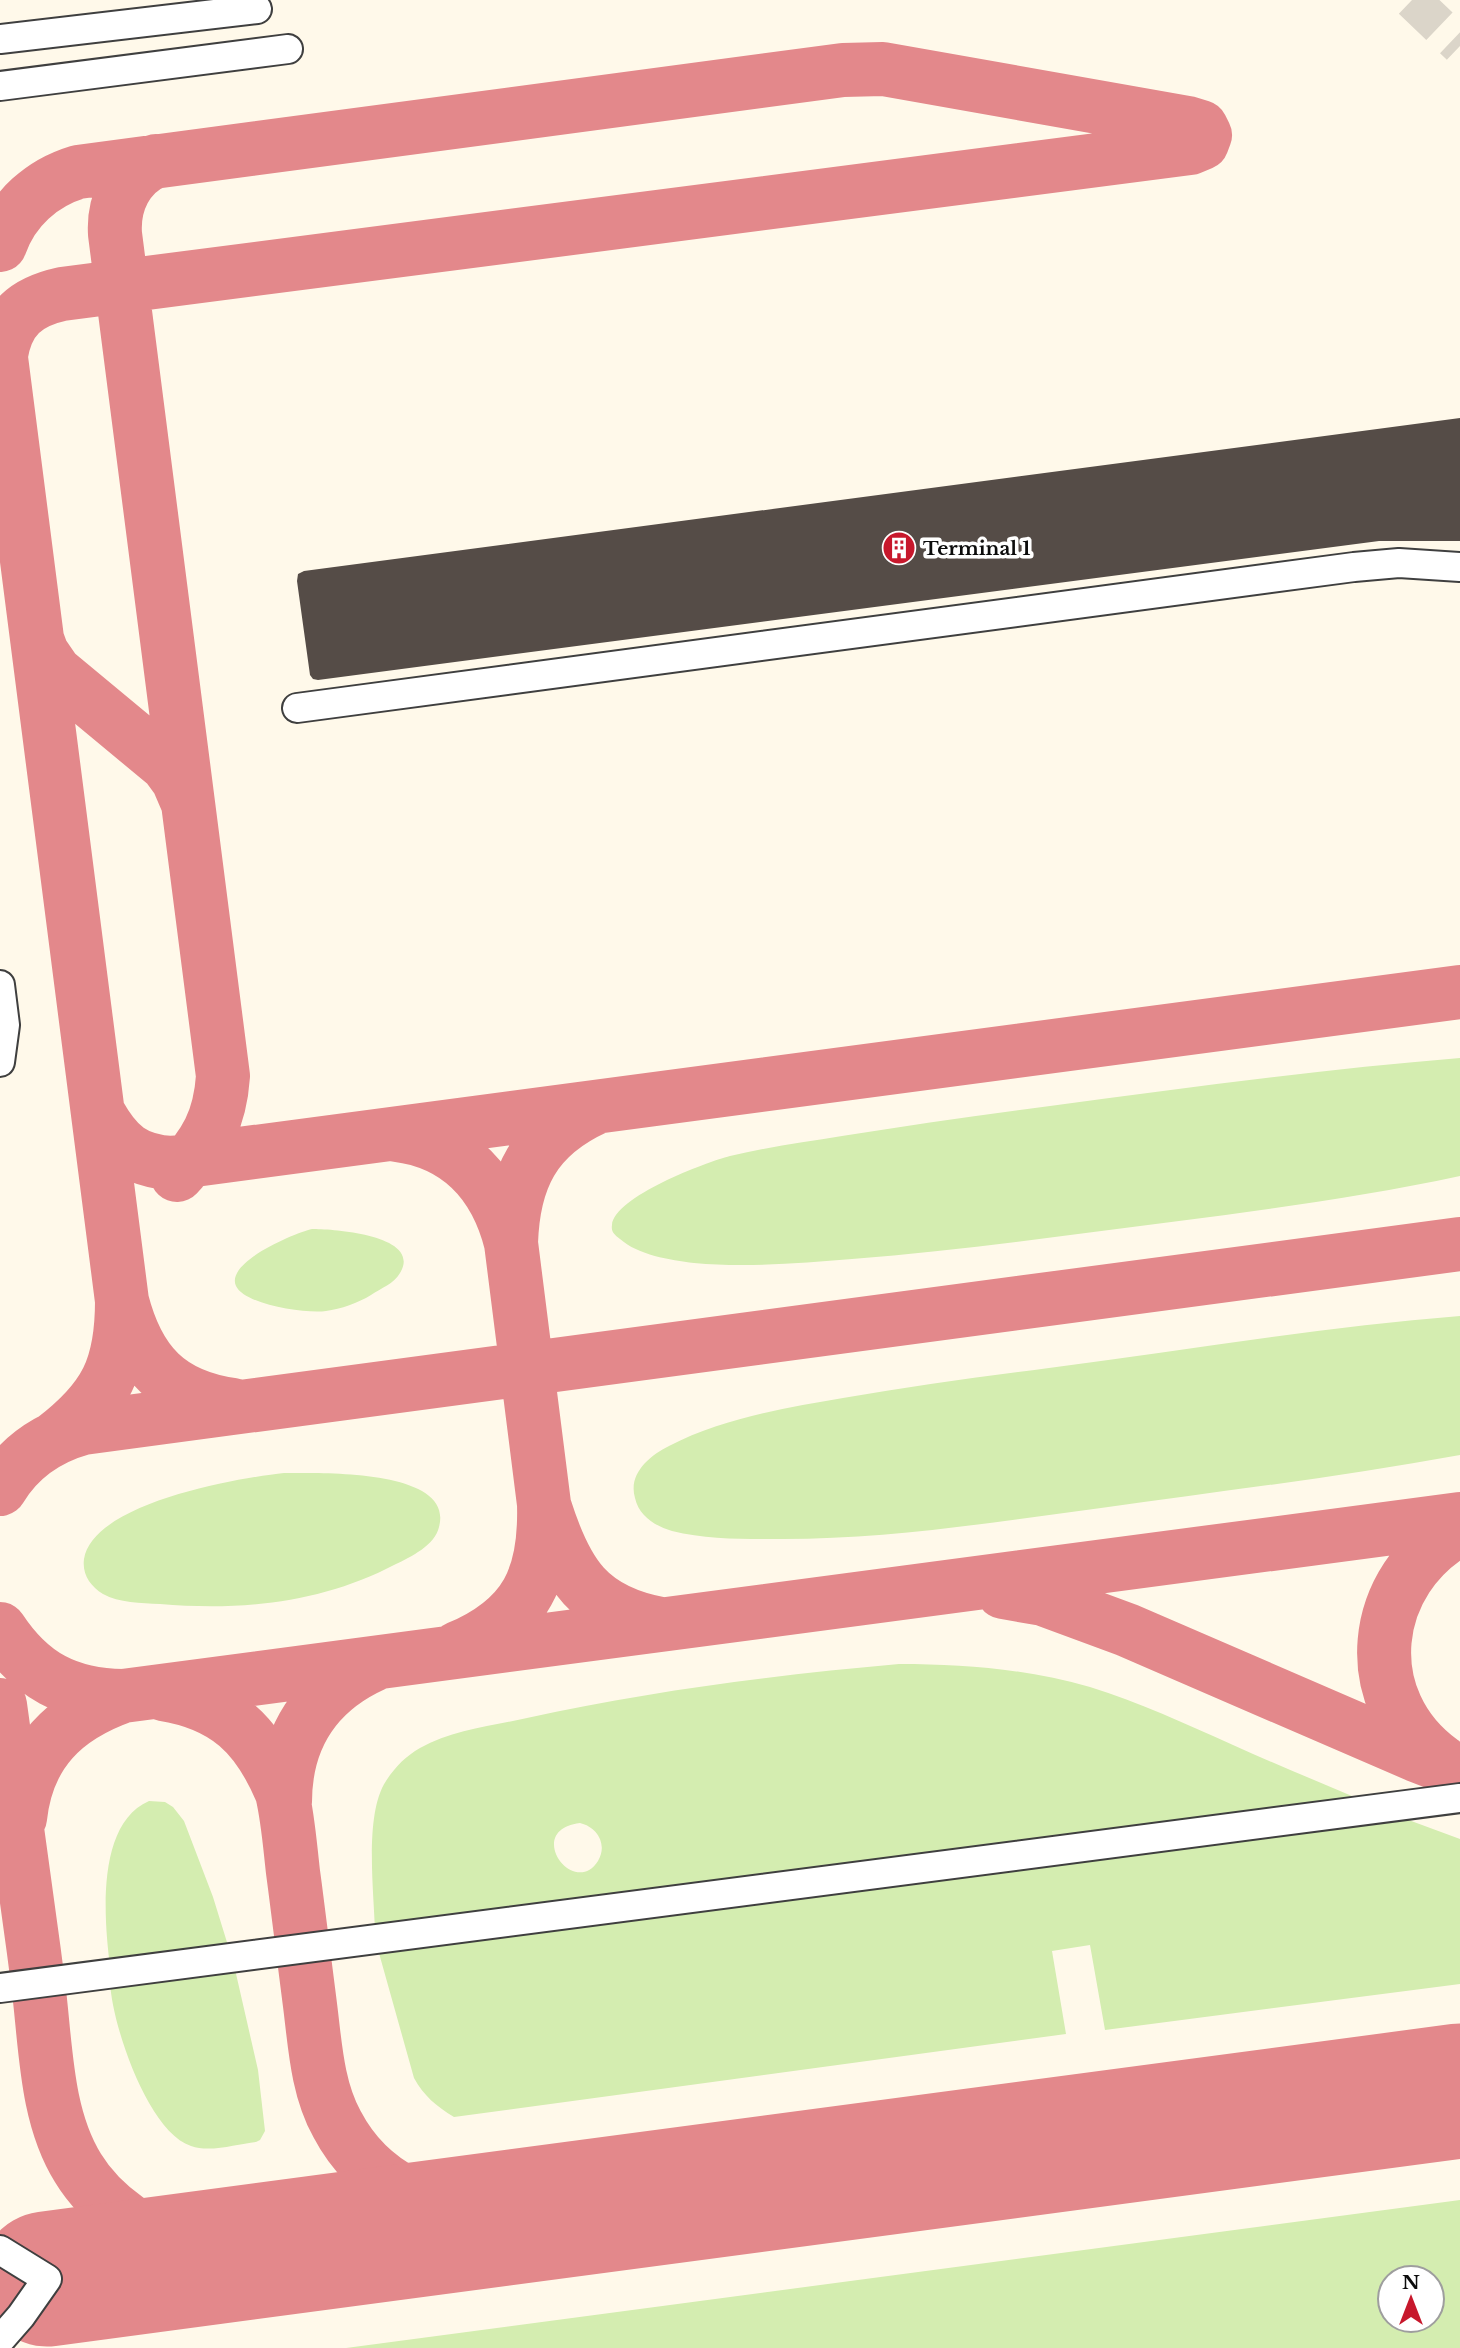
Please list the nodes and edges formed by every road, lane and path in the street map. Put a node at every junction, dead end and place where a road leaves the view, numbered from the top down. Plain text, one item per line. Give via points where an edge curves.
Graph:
1 (257, 9) dead end
2 (0, 39) edge
3 (288, 49) dead end
4 (0, 86) edge
5 (1460, 567) edge
6 (298, 708) dead end
7 (0, 985) edge
8 (0, 1062) edge
9 (1460, 1798) edge
10 (0, 1988) edge
11 (0, 2250) edge
12 (0, 2340) edge

1 - 2 lane
3 - 4 lane
5 - 6 lane via 1354,567
7 - 8 lane via 5,1034
9 - 10 lane
11 - 12 lane via 47,2279

